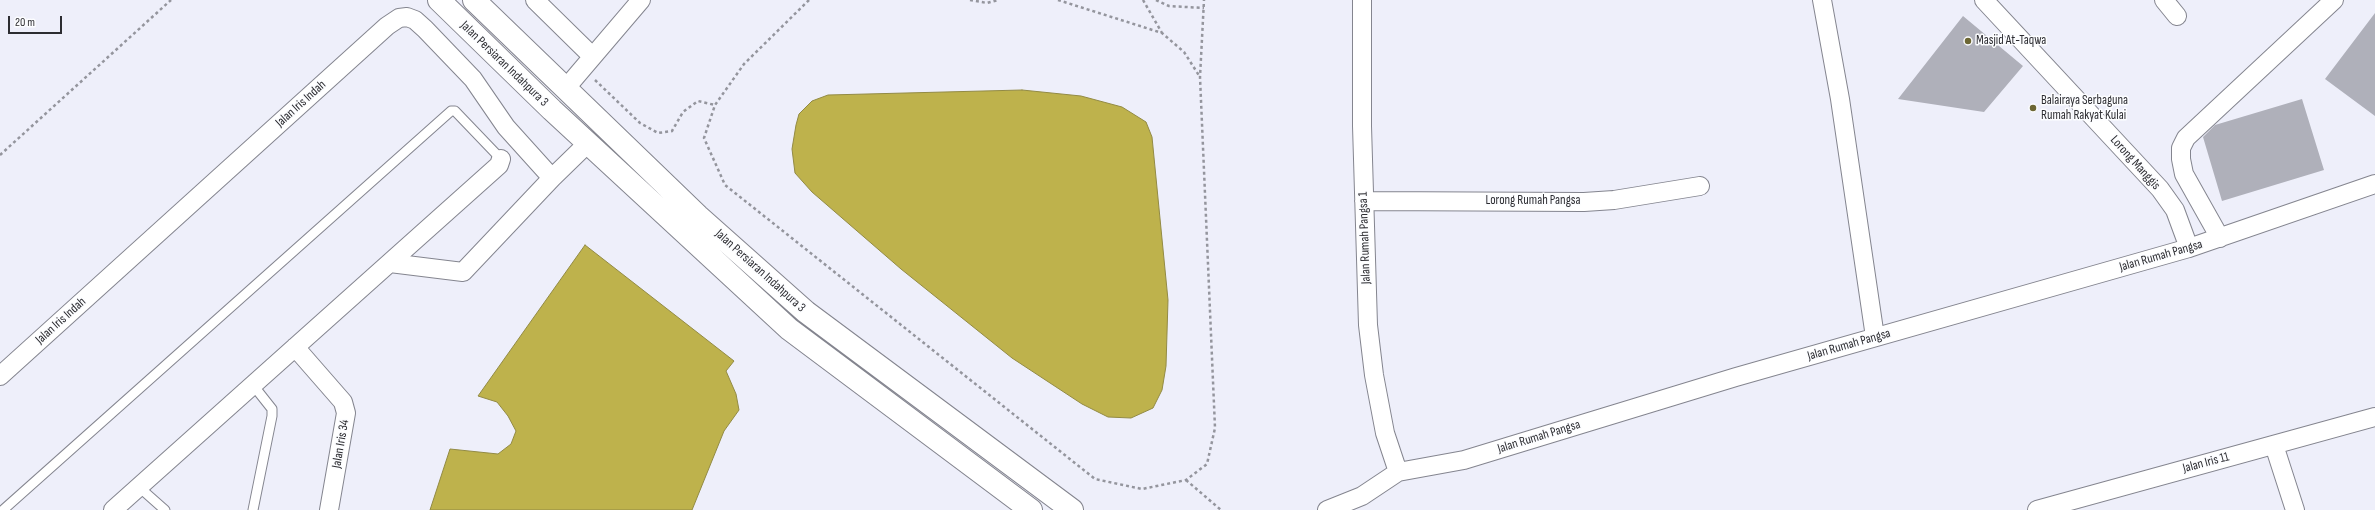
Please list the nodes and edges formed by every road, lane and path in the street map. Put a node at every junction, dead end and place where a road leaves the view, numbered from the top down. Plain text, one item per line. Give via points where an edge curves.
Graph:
1 (171, 0) edge
2 (439, 0) edge
3 (474, 0) edge
4 (535, 0) edge
5 (641, 0) edge
6 (809, 0) edge
7 (970, 0) edge
8 (998, 0) edge
9 (1058, 0) edge
10 (1143, 0) edge
11 (1156, 0) edge
12 (1204, 0) edge
13 (1362, 0) edge
14 (1822, 0) edge
15 (1984, 0) edge
16 (2164, 0) edge
17 (2334, 0) edge
18 (1204, 8) junction
19 (2177, 16) dead end
20 (1162, 33) junction
21 (587, 62) junction
22 (1200, 77) junction
23 (566, 88) junction
24 (715, 105) junction
25 (588, 143) junction
26 (0, 155) edge
27 (501, 158) joint
28 (552, 178) junction
29 (2375, 184) edge
30 (1700, 186) dead end
31 (1364, 201) junction
32 (2220, 238) junction
33 (2189, 248) junction
34 (390, 263) junction
35 (1875, 337) junction
36 (295, 347) junction
37 (0, 376) edge
38 (253, 385) junction
39 (2375, 416) edge
40 (2274, 445) junction
41 (1398, 472) junction
42 (1186, 480) junction
43 (139, 487) junction
44 (3, 510) edge
45 (113, 510) edge
46 (165, 510) edge
47 (253, 510) edge
48 (329, 510) edge
49 (1031, 510) edge
50 (1072, 510) edge
51 (1221, 510) edge
52 (1327, 510) edge
53 (2037, 510) edge
54 (2295, 510) edge

1 - 26 path
2 - 25 main road, Jalan Persiaran Indahpura 3
3 - 23 main road, Jalan Persiaran Indahpura 3
4 - 21 street
5 - 21 street
6 - 24 path via 744,64
7 - 8 path via 987,3
9 - 20 path
10 - 20 path
11 - 18 path via 1169,6
12 - 18 path
13 - 31 street, Jalan Rumah Pangsa 1
14 - 35 street via 1840,99
15 - 33 street, Lorong Manggis via 2160,189 2175,210
16 - 19 street
17 - 32 street via 2186,138 2181,148 2184,174
18 - 22 path
20 - 22 path via 1184,52
21 - 23 street
21 - 24 path via 640,122 658,133 672,132 683,112 698,101
22 - 42 path via 1215,428 1206,464
23 - 50 main road, Jalan Persiaran Indahpura 3 via 698,216 806,312
24 - 42 path via 704,138 725,186 1096,479 1142,489
25 - 28 street
25 - 49 main road, Jalan Persiaran Indahpura 3 via 789,329
27 - 34 street via 499,165
27 - 44 lane via 452,110
28 - 34 street via 463,272
28 - 37 street, Jalan Iris Indah via 506,127 473,79 415,20 399,18 387,26
29 - 32 street, Jalan Rumah Pangsa
30 - 31 street, Lorong Rumah Pangsa via 1614,200 1584,202
31 - 41 street, Jalan Rumah Pangsa 1 via 1368,325 1373,368 1385,433
32 - 33 street, Jalan Rumah Pangsa
33 - 35 street, Jalan Rumah Pangsa
34 - 36 street
35 - 41 street, Jalan Rumah Pangsa via 1464,460
36 - 38 street
36 - 48 street, Jalan Iris 34 via 343,402 346,413
38 - 43 street
38 - 47 lane via 272,409
39 - 40 street, Jalan Iris 11
40 - 53 street, Jalan Iris 11
40 - 54 street
41 - 52 street, Jalan Rumah Pangsa via 1362,496
42 - 51 path
43 - 45 street
43 - 46 lane

